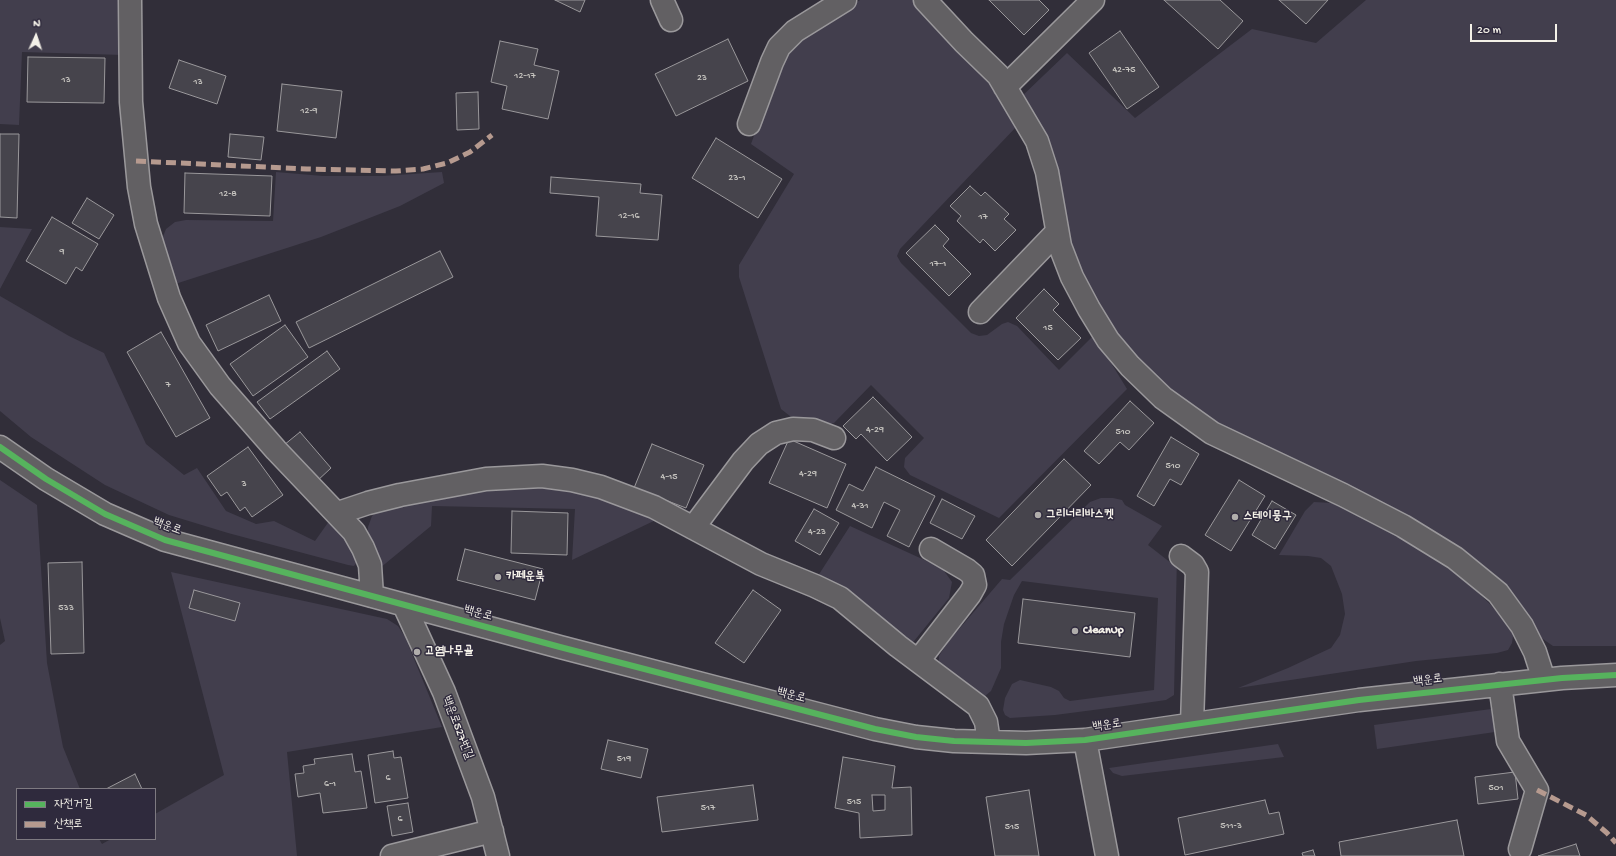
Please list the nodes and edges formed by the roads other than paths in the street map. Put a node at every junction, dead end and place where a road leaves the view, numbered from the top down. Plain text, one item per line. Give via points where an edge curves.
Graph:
1 (130, 0) edge
2 (662, 0) edge
3 (845, 0) edge
4 (925, 0) edge
5 (1093, 0) edge
6 (671, 20) dead end
7 (1005, 86) junction
8 (749, 124) dead end
9 (1057, 232) junction
10 (980, 312) dead end
11 (834, 438) dead end
12 (0, 447) edge
13 (338, 513) junction
14 (693, 528) junction
15 (931, 549) dead end
16 (1181, 556) dead end
17 (372, 596) junction
18 (404, 605) junction
19 (918, 661) junction
20 (1616, 675) edge
21 (1544, 680) junction
22 (1500, 684) junction
23 (1192, 724) junction
24 (1085, 740) junction
25 (988, 742) junction
26 (492, 831) junction
27 (1520, 848) dead end
28 (392, 856) edge
29 (498, 856) edge
30 (1107, 856) edge

1 - 13 street via 131,102 139,187 146,224 171,305 188,343 220,386 276,450
2 - 6 street
3 - 8 street via 795,31 780,46
4 - 7 street via 998,75
5 - 7 street
7 - 9 street via 1037,141 1047,172
9 - 10 street
9 - 21 street via 1072,277 1108,340 1163,398 1212,433 1343,495 1455,558 1498,593 1522,626 1535,652
11 - 14 street via 813,430 794,429 776,433 759,444 743,461
12 - 17 street, 백운로 via 46,479 105,514 165,540
13 - 14 street via 400,495 486,479 542,476 602,487 654,507
13 - 17 street via 354,532 370,565
14 - 19 street via 761,564 840,598
15 - 19 street via 967,570 973,575 975,585
16 - 23 street via 1193,564 1197,572
17 - 18 street, 백운로
18 - 25 street, 백운로 via 875,729 916,737
18 - 26 street, 백운로527번길 via 444,692 483,797
19 - 25 street via 978,706 986,722
20 - 21 street, 백운로
21 - 22 street, 백운로
22 - 23 street, 백운로 via 1359,700
22 - 27 street via 1508,741 1537,790
23 - 24 street, 백운로
24 - 25 street, 백운로
24 - 30 street
26 - 28 street
26 - 29 street, 백운로527번길

